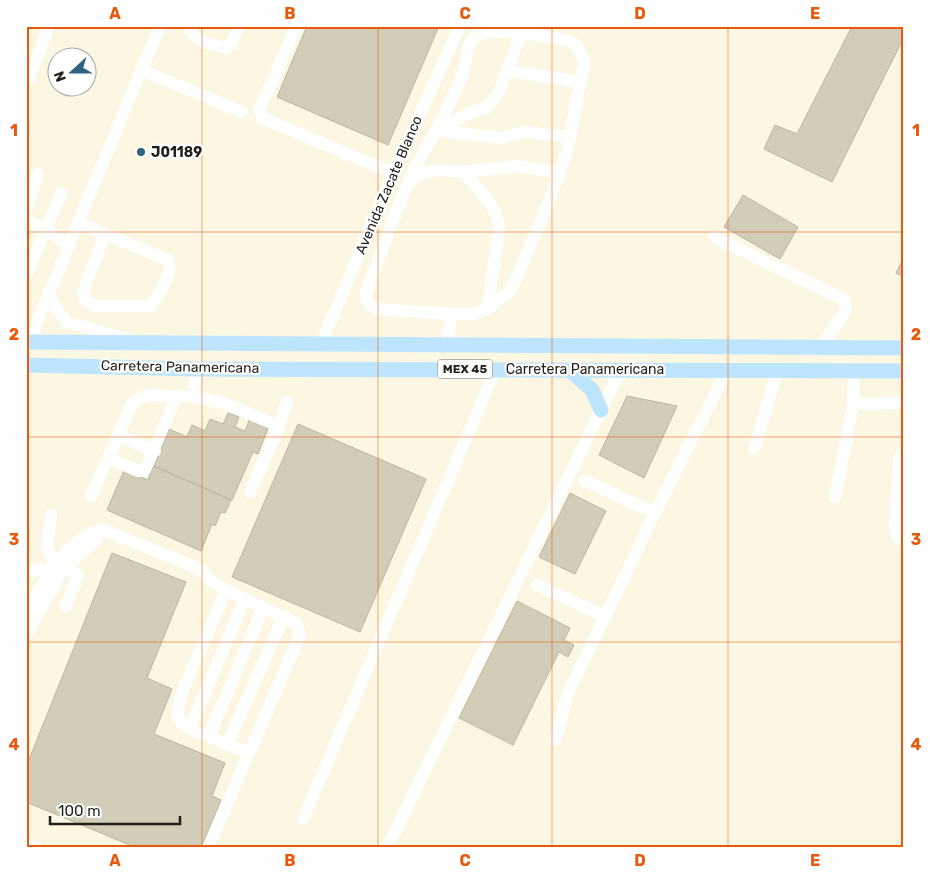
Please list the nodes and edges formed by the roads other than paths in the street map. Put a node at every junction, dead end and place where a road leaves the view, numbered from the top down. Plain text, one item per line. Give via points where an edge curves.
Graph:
1 (49, 26) edge
2 (161, 26) edge
3 (189, 26) edge
4 (239, 26) edge
5 (298, 26) edge
6 (460, 26) edge
7 (521, 33) junction
8 (141, 70) junction
9 (507, 71) junction
10 (29, 79) dead end
11 (581, 82) junction
12 (242, 112) dead end
13 (438, 131) junction
14 (570, 137) junction
15 (463, 172) junction
16 (393, 173) junction
17 (560, 173) junction
18 (38, 174) dead end
19 (407, 186) junction
20 (61, 193) dead end
21 (26, 210) edge
22 (26, 221) edge
23 (79, 223) junction
24 (46, 229) junction
25 (105, 234) junction
26 (714, 237) dead end
27 (69, 246) junction
28 (26, 274) edge
29 (49, 292) junction
30 (487, 309) junction
31 (451, 314) junction
32 (28, 342) edge
33 (137, 342) junction
34 (321, 344) junction
35 (418, 344) junction
36 (447, 345) junction
37 (820, 348) junction
38 (904, 348) edge
39 (26, 365) edge
40 (196, 369) junction
41 (417, 369) junction
42 (496, 369) junction
43 (621, 369) junction
44 (571, 370) junction
45 (727, 370) junction
46 (778, 370) junction
47 (854, 371) junction
48 (904, 371) edge
49 (176, 397) junction
50 (193, 397) junction
51 (287, 402) dead end
52 (854, 404) junction
53 (904, 404) edge
54 (601, 410) junction
55 (280, 426) junction
56 (118, 435) junction
57 (754, 448) dead end
58 (154, 451) junction
59 (904, 451) edge
60 (108, 458) junction
61 (586, 481) dead end
62 (250, 492) dead end
63 (91, 496) dead end
64 (835, 497) dead end
65 (655, 513) junction
66 (51, 515) dead end
67 (904, 541) edge
68 (57, 569) junction
69 (26, 572) edge
70 (537, 585) dead end
71 (226, 590) junction
72 (244, 600) junction
73 (66, 606) dead end
74 (262, 608) junction
75 (26, 613) edge
76 (284, 616) junction
77 (606, 617) junction
78 (27, 633) edge
79 (190, 729) junction
80 (208, 736) junction
81 (555, 740) dead end
82 (227, 744) junction
83 (249, 753) junction
84 (303, 819) dead end
85 (26, 843) edge
86 (37, 848) edge
87 (208, 848) edge
88 (387, 848) edge

1 - 10 street
2 - 8 street
3 - 4 street via 195,37 224,48 230,45
5 - 16 street via 260,108 262,118
6 - 16 street, Avenida Zacate Blanco
7 - 9 street
7 - 11 street via 573,42 579,46 584,62
7 - 13 street via 485,31 474,37
8 - 12 street
8 - 23 street
9 - 11 street
9 - 13 street via 499,92 487,107
11 - 14 street
13 - 14 street via 502,138 523,132
13 - 19 street via 423,151
14 - 17 street
15 - 17 street via 518,166
15 - 19 street via 436,170 423,173
15 - 30 street via 492,205 499,221
16 - 34 street, Avenida Zacate Blanco
17 - 30 street via 511,290
18 - 21 street
19 - 31 street via 366,293 367,301 375,309
20 - 24 street
22 - 24 street
23 - 25 street
23 - 27 street
24 - 27 street
24 - 28 street
25 - 25 street via 168,260 171,267 154,303 149,306 94,306 86,302 83,292
26 - 37 street via 843,299 845,311
27 - 29 street
29 - 32 street
29 - 33 street via 55,307 67,322
30 - 31 street via 474,314
31 - 36 street
32 - 33 main road, Carretera Panamericana / MEX 45
33 - 34 main road, Carretera Panamericana / MEX 45
34 - 35 main road, Carretera Panamericana / MEX 45
35 - 36 main road, Carretera Panamericana / MEX 45
35 - 41 main road
36 - 37 main road, Carretera Panamericana / MEX 45
37 - 38 main road, Carretera Panamericana / MEX 45
39 - 40 main road, Carretera Panamericana / MEX 45
40 - 41 main road, Carretera Panamericana / MEX 45
40 - 50 street
41 - 42 main road, Carretera Panamericana / MEX 45
42 - 44 main road, Carretera Panamericana / MEX 45
42 - 84 street
43 - 44 main road, Carretera Panamericana / MEX 45
43 - 45 main road, Carretera Panamericana / MEX 45
43 - 54 street
44 - 54 main road via 592,390
45 - 46 main road, Carretera Panamericana / MEX 45
45 - 65 street
46 - 47 main road, Carretera Panamericana / MEX 45
46 - 57 street
47 - 48 main road, Carretera Panamericana / MEX 45
47 - 52 street
49 - 50 street
49 - 56 street via 148,395 137,398
49 - 58 street
50 - 55 street via 223,403
51 - 55 street
52 - 53 street
52 - 64 street
54 - 88 street
55 - 62 street
56 - 58 street
56 - 60 street
58 - 60 street via 148,467 142,471
59 - 67 street via 899,460 895,529
60 - 63 street
61 - 65 street
65 - 77 street
66 - 68 street via 47,545
68 - 69 street
68 - 71 street via 86,538 104,530 195,567
68 - 73 street via 78,576
68 - 75 street
68 - 78 street
70 - 77 street
71 - 72 street
71 - 79 street via 177,710 180,722
72 - 74 street
72 - 79 street
74 - 76 street
74 - 80 street
76 - 82 street
76 - 83 street via 297,624 300,635
77 - 81 street via 568,693
79 - 80 street
80 - 82 street
82 - 83 street
83 - 87 street
85 - 86 street

